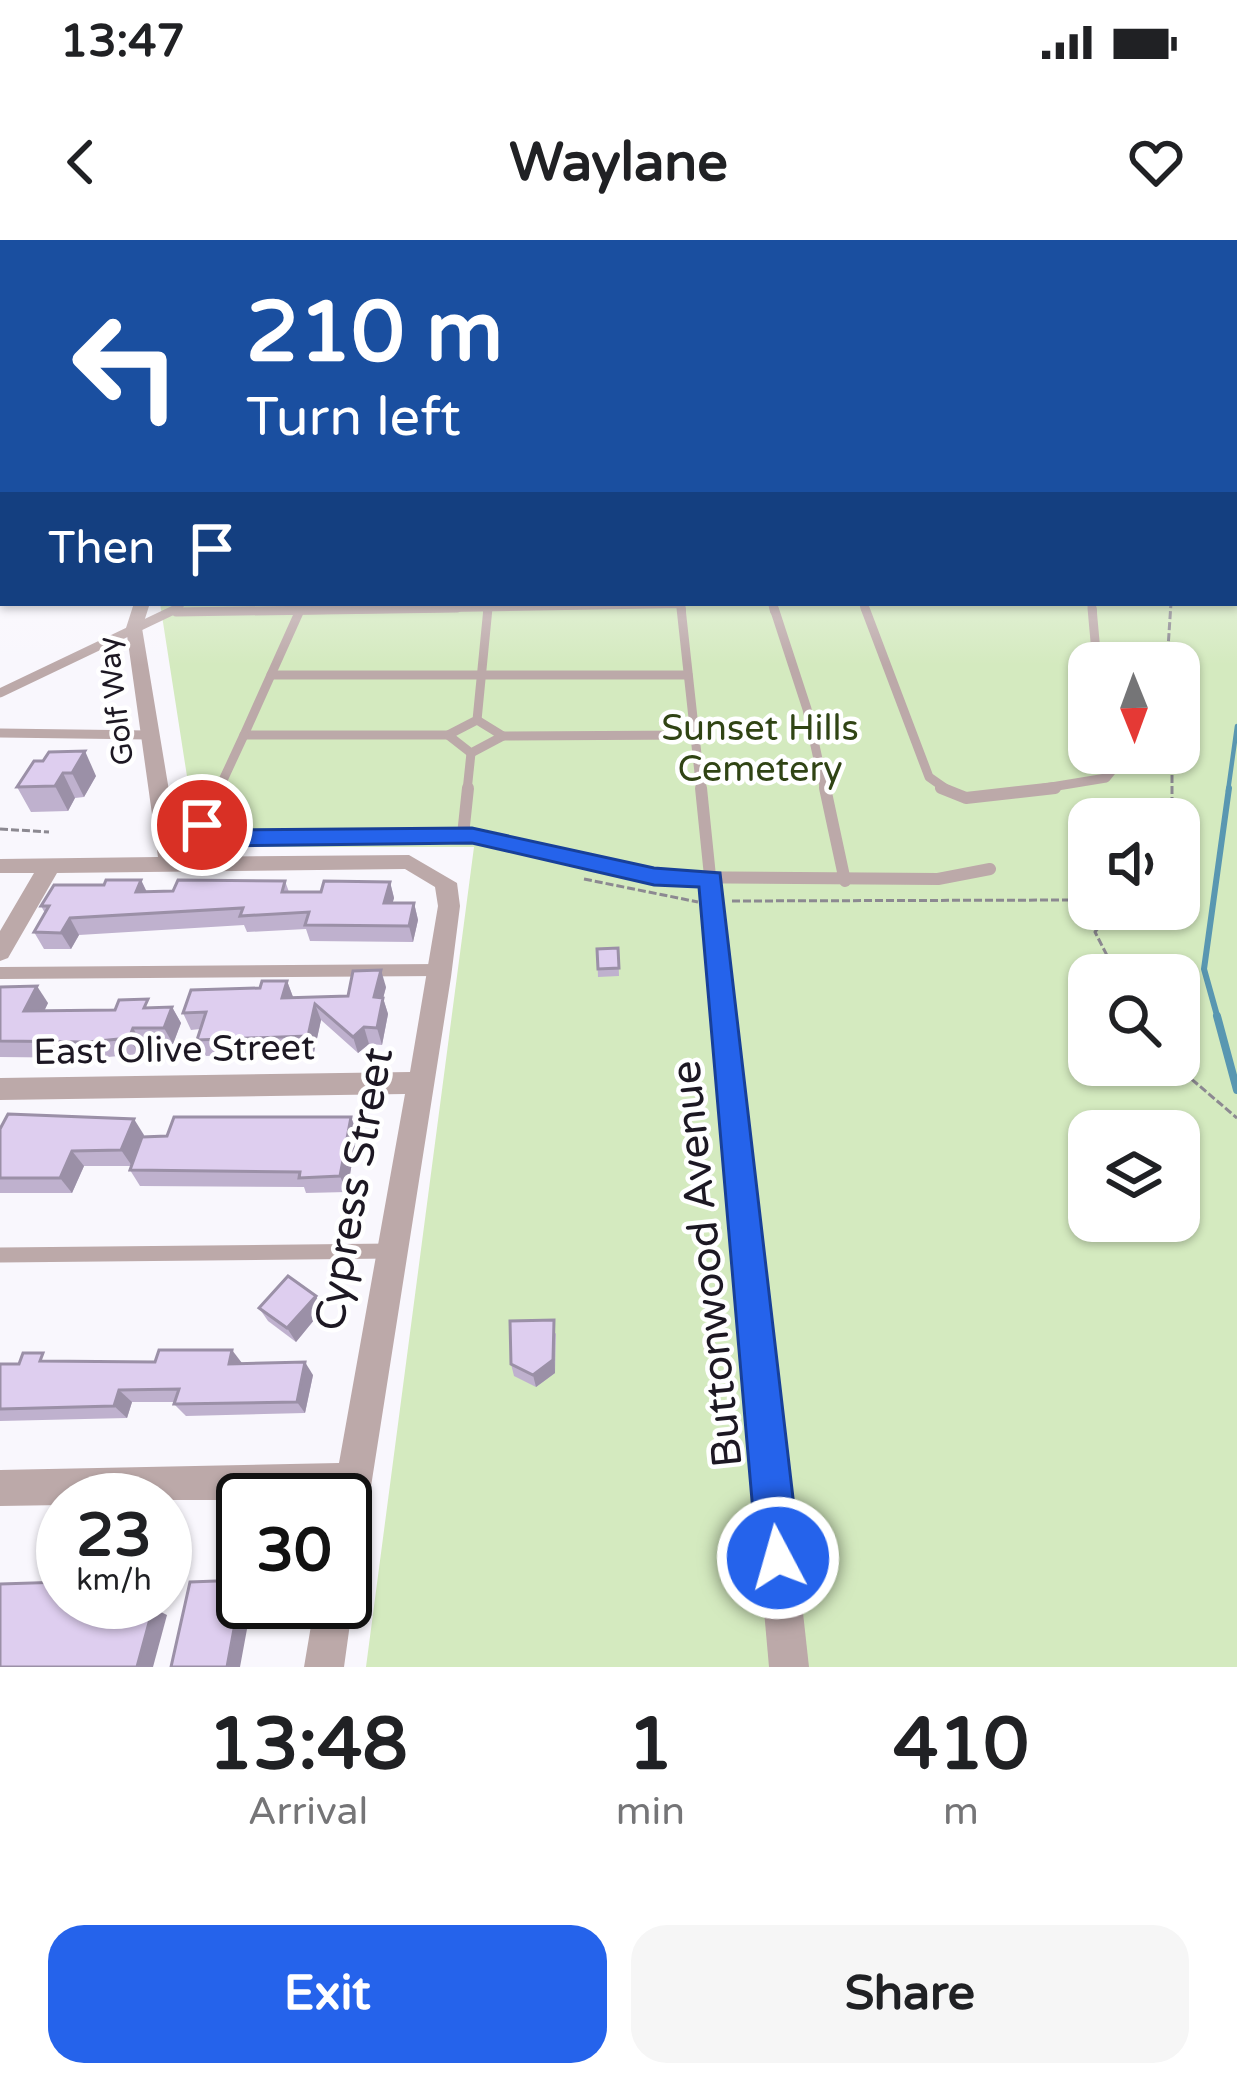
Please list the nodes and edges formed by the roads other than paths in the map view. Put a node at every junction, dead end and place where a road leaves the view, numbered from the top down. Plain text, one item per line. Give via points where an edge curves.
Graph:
1 (141, 606) edge
2 (395, 606) edge
3 (488, 606) edge
4 (680, 606) edge
5 (773, 606) edge
6 (863, 606) edge
7 (1092, 606) edge
8 (302, 607) edge
9 (179, 608) edge
10 (134, 631) junction
11 (1097, 642) edge
12 (482, 674) junction
13 (271, 675) junction
14 (688, 675) junction
15 (0, 693) edge
16 (477, 720) junction
17 (0, 733) edge
18 (148, 735) junction
19 (244, 735) junction
20 (448, 735) junction
21 (695, 735) junction
22 (503, 736) junction
23 (471, 753) junction
24 (1109, 774) edge
25 (463, 836) junction
26 (170, 864) junction
27 (50, 865) junction
28 (0, 866) edge
29 (989, 869) dead end
30 (711, 879) junction
31 (845, 880) junction
32 (716, 925) joint
33 (0, 952) edge
34 (440, 970) junction
35 (0, 973) edge
36 (420, 1083) junction
37 (0, 1089) edge
38 (392, 1251) junction
39 (0, 1255) edge
40 (354, 1473) edge
41 (216, 1484) edge
42 (0, 1488) edge
43 (330, 1629) edge
44 (324, 1667) edge
45 (789, 1667) edge

1 - 10 street, Golf Way
2 - 8 lane
3 - 12 lane
4 - 14 lane
5 - 31 lane via 807,709
6 - 24 lane via 929,777 942,789 966,798 1078,786
7 - 11 lane
8 - 9 lane
8 - 13 lane
9 - 10 lane
10 - 15 lane
10 - 18 street, Golf Way
12 - 13 lane
12 - 14 lane
12 - 16 lane
13 - 19 lane
14 - 21 lane
16 - 20 lane
16 - 22 lane
17 - 18 lane
18 - 26 street, Golf Way
19 - 20 lane
19 - 25 lane via 202,825 206,835
20 - 23 lane
21 - 22 lane
21 - 30 lane
22 - 23 lane
23 - 25 lane
25 - 30 lane via 654,877
26 - 27 street
26 - 34 street, Cypress Street via 409,862 450,893
27 - 28 street
27 - 33 street
29 - 31 lane via 938,879
30 - 31 lane
30 - 32 lane
32 - 45 street, Buttonwood Avenue
34 - 35 lane
34 - 36 street, Cypress Street
36 - 37 street, East Olive Street
36 - 38 street, Cypress Street
38 - 39 lane
38 - 40 street, Cypress Street
41 - 42 street
43 - 44 street

